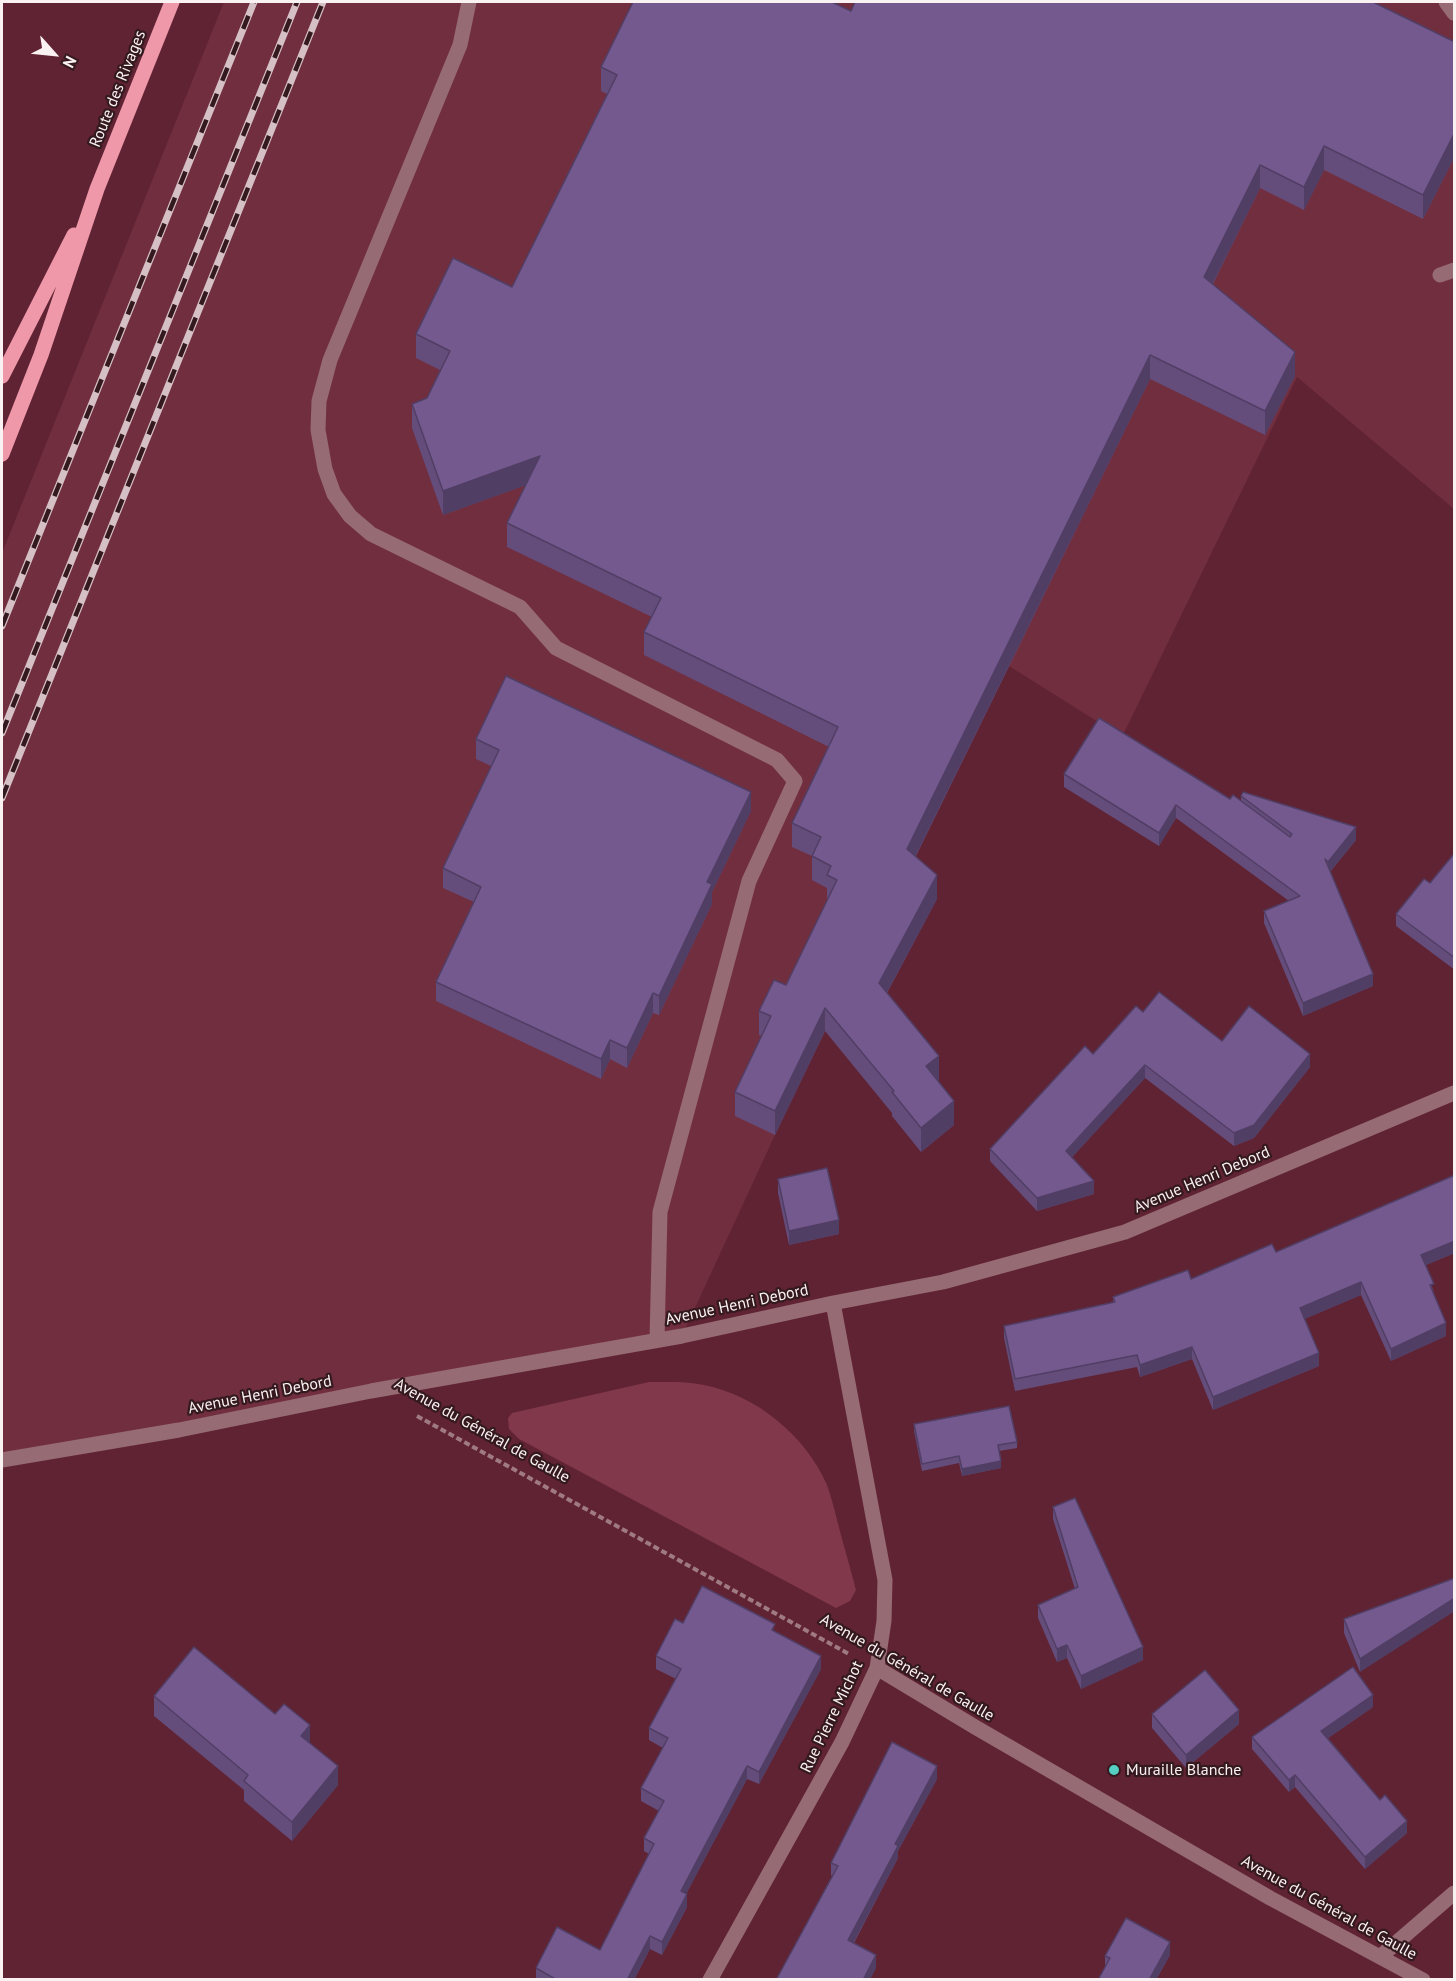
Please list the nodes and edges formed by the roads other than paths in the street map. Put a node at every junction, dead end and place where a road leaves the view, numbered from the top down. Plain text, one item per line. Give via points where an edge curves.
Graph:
1 (172, 2) edge
2 (469, 2) edge
3 (1446, 2) edge
4 (1455, 14) edge
5 (97, 189) junction
6 (2, 376) edge
7 (2, 454) edge
8 (1455, 1093) edge
9 (833, 1303) junction
10 (657, 1340) junction
11 (2, 1460) edge
12 (877, 1668) junction
13 (1455, 1893) edge
14 (1381, 1956) junction
15 (710, 1980) edge
16 (1423, 1980) edge

1 - 5 main road, Route des Rivages
2 - 10 street via 460,45 330,360 319,401 318,430 334,494 350,516 371,534 520,607 556,648 777,760 795,781 749,881 660,1212
3 - 4 street
5 - 6 main road
5 - 7 main road via 41,355
8 - 9 street, Avenue Henri Debord via 1125,1232 943,1282
9 - 10 street, Avenue Henri Debord
9 - 12 street, Rue Pierre Michot via 885,1580
10 - 11 street, Avenue Henri Debord
12 - 14 street, Avenue du Général de Gaulle via 1270,1898
12 - 15 street, Rue Pierre Michot via 842,1742
13 - 14 street
14 - 16 street, Avenue du Général de Gaulle

